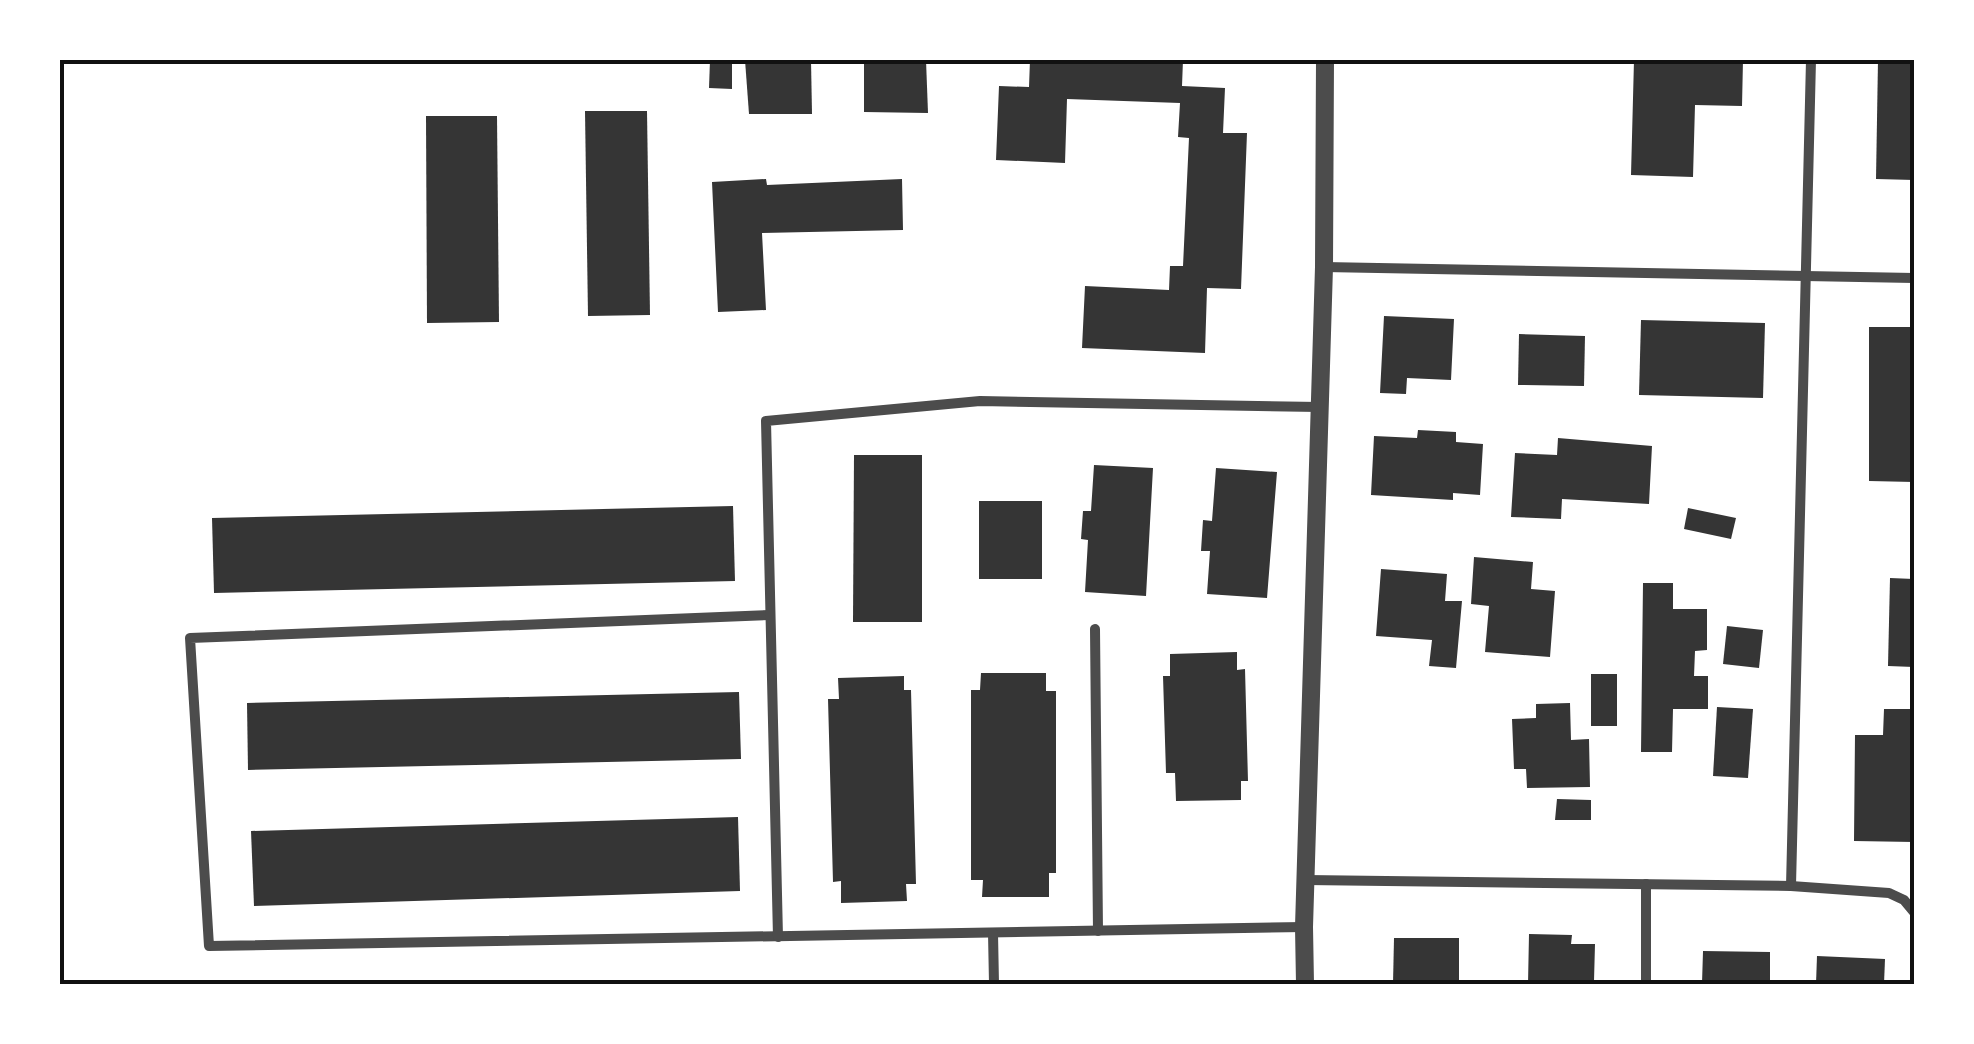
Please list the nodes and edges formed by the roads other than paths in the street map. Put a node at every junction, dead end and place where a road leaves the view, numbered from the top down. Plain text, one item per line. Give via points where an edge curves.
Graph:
1 (1325, 60) edge
2 (1811, 60) edge
3 (1324, 268) junction
4 (1807, 277) junction
5 (1914, 278) edge
6 (1319, 407) junction
7 (770, 615) junction
8 (1095, 629) dead end
9 (1306, 880) junction
10 (1646, 884) junction
11 (1790, 886) junction
12 (1914, 912) edge
13 (1304, 926) junction
14 (1098, 931) junction
15 (993, 932) junction
16 (778, 938) junction
17 (994, 984) edge
18 (1305, 984) edge
19 (1646, 984) edge

1 - 3 street
2 - 4 street
3 - 4 street
3 - 6 street
4 - 5 street
4 - 11 street
6 - 7 street via 980,402 766,421
6 - 9 street
7 - 16 street
7 - 16 street via 190,638 209,946
8 - 14 street
9 - 10 street
9 - 13 street
10 - 11 street
10 - 19 street
11 - 12 street via 1890,893
13 - 14 street
13 - 18 street
14 - 15 street
15 - 16 street
15 - 17 street

